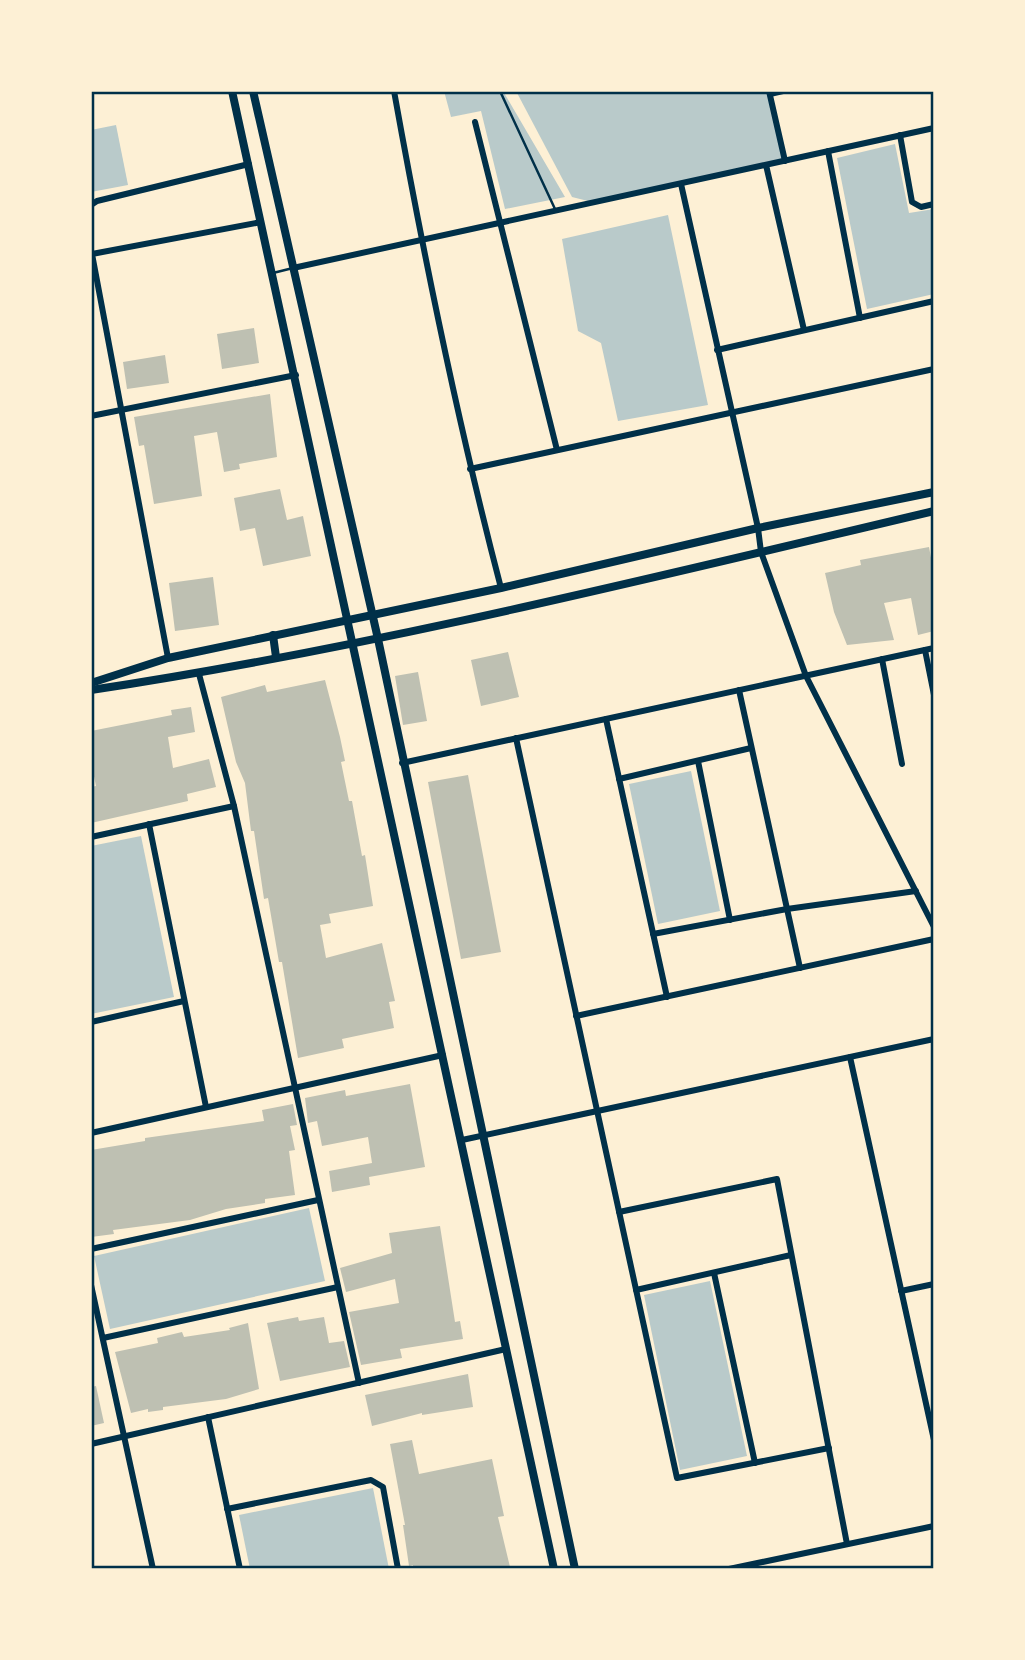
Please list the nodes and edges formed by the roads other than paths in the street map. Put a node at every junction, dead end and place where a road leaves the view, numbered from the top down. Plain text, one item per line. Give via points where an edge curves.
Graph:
1 (232, 91) edge
2 (253, 91) edge
3 (394, 91) edge
4 (500, 91) edge
5 (783, 91) edge
6 (770, 93) edge
7 (475, 122) dead end
8 (934, 128) edge
9 (900, 135) junction
10 (828, 151) junction
11 (785, 161) junction
12 (249, 164) junction
13 (766, 165) junction
14 (681, 184) junction
15 (934, 204) edge
16 (91, 205) edge
17 (556, 211) junction
18 (261, 222) junction
19 (500, 223) junction
20 (421, 241) junction
21 (91, 248) edge
22 (91, 254) edge
23 (293, 268) junction
24 (273, 274) junction
25 (934, 301) edge
26 (860, 318) junction
27 (804, 330) junction
28 (718, 350) junction
29 (934, 369) edge
30 (296, 375) junction
31 (123, 409) junction
32 (731, 412) junction
33 (91, 416) edge
34 (557, 450) junction
35 (470, 469) junction
36 (934, 492) edge
37 (934, 511) edge
38 (758, 528) junction
39 (761, 552) junction
40 (501, 589) junction
41 (372, 614) junction
42 (347, 619) junction
43 (273, 635) junction
44 (378, 639) junction
45 (353, 644) junction
46 (934, 648) edge
47 (925, 650) junction
48 (276, 657) junction
49 (168, 658) junction
50 (882, 659) junction
51 (199, 674) junction
52 (806, 676) junction
53 (91, 683) edge
54 (91, 690) edge
55 (739, 690) junction
56 (934, 695) edge
57 (606, 719) junction
58 (516, 738) junction
59 (751, 748) junction
60 (698, 761) junction
61 (402, 763) junction
62 (902, 765) dead end
63 (619, 779) junction
64 (234, 806) junction
65 (149, 824) junction
66 (91, 836) edge
67 (916, 891) junction
68 (787, 909) junction
69 (730, 920) junction
70 (934, 927) edge
71 (653, 934) junction
72 (934, 939) edge
73 (800, 968) junction
74 (667, 997) junction
75 (184, 1001) junction
76 (576, 1016) junction
77 (91, 1022) edge
78 (934, 1039) edge
79 (443, 1055) junction
80 (850, 1057) junction
81 (295, 1089) junction
82 (206, 1107) junction
83 (597, 1111) junction
84 (91, 1133) edge
85 (482, 1136) junction
86 (462, 1140) junction
87 (318, 1200) junction
88 (619, 1212) junction
89 (91, 1249) edge
90 (791, 1255) junction
91 (714, 1273) junction
92 (934, 1284) edge
93 (91, 1285) edge
94 (338, 1287) junction
95 (636, 1290) junction
96 (901, 1291) junction
97 (103, 1338) junction
98 (506, 1349) junction
99 (359, 1382) junction
100 (208, 1417) junction
101 (124, 1436) junction
102 (934, 1440) edge
103 (91, 1444) edge
104 (829, 1448) junction
105 (755, 1463) junction
106 (227, 1509) junction
107 (934, 1526) edge
108 (848, 1544) junction
109 (153, 1569) edge
110 (240, 1569) edge
111 (398, 1569) edge
112 (554, 1569) edge
113 (575, 1569) edge
114 (729, 1569) edge

1 - 12 street
2 - 23 street
3 - 20 street
4 - 17 lane
5 - 6 street
6 - 11 street
7 - 19 street
8 - 9 street
9 - 10 street
9 - 15 street via 912,202 921,207
10 - 11 street
10 - 26 street
11 - 13 street
12 - 16 street
12 - 18 street
13 - 14 street
13 - 27 street
14 - 17 street
14 - 28 street
17 - 19 street
18 - 22 street
18 - 24 street
19 - 20 street
19 - 34 street
20 - 23 street
20 - 35 street
21 - 22 street
22 - 31 street
23 - 24 lane
23 - 41 street
24 - 30 street
25 - 26 street
26 - 27 street
27 - 28 street
28 - 32 street
29 - 32 street
30 - 31 street
30 - 42 street
31 - 33 street
31 - 49 street
32 - 34 street
32 - 38 street
34 - 35 street
35 - 40 street
36 - 38 street
37 - 39 street
38 - 39 street
38 - 40 street
39 - 44 street
39 - 52 street
40 - 41 street
41 - 42 street
41 - 44 street
42 - 43 street
42 - 45 street
43 - 48 street
43 - 49 street
44 - 45 street
44 - 61 street
45 - 48 street
45 - 79 street
46 - 47 street
47 - 50 street
47 - 56 street
48 - 51 street
49 - 53 street
50 - 52 street
50 - 62 street
51 - 54 street
51 - 64 street
52 - 55 street
52 - 67 street
55 - 57 street
55 - 59 street
57 - 58 street
57 - 63 street
58 - 61 street
58 - 76 street
59 - 60 street
59 - 68 street
60 - 63 street
60 - 69 street
61 - 85 street
63 - 71 street
64 - 65 street
64 - 81 street
65 - 66 street
65 - 75 street
67 - 68 street
67 - 70 street
68 - 69 street
68 - 73 street
69 - 71 street
71 - 74 street
72 - 73 street
73 - 74 street
74 - 76 street
75 - 77 street
75 - 82 street
76 - 83 street
78 - 80 street
79 - 81 street
79 - 86 street
80 - 83 street
80 - 96 street
81 - 82 street
81 - 87 street
82 - 84 street
83 - 85 street
83 - 88 street
85 - 86 street
85 - 113 street
86 - 98 street
87 - 89 street
87 - 94 street
88 - 90 street via 777,1179
88 - 95 street
90 - 91 street
90 - 104 street
91 - 95 street
91 - 105 street
92 - 96 street
93 - 97 street
94 - 97 street
94 - 99 street
95 - 105 street via 677,1479
96 - 102 street
97 - 101 street
98 - 99 street
98 - 112 street
99 - 100 street
100 - 101 street
100 - 106 street
101 - 103 street
101 - 109 street
104 - 105 street
104 - 108 street
106 - 110 street
106 - 111 street via 378,1482 383,1487
107 - 108 street
108 - 114 street

